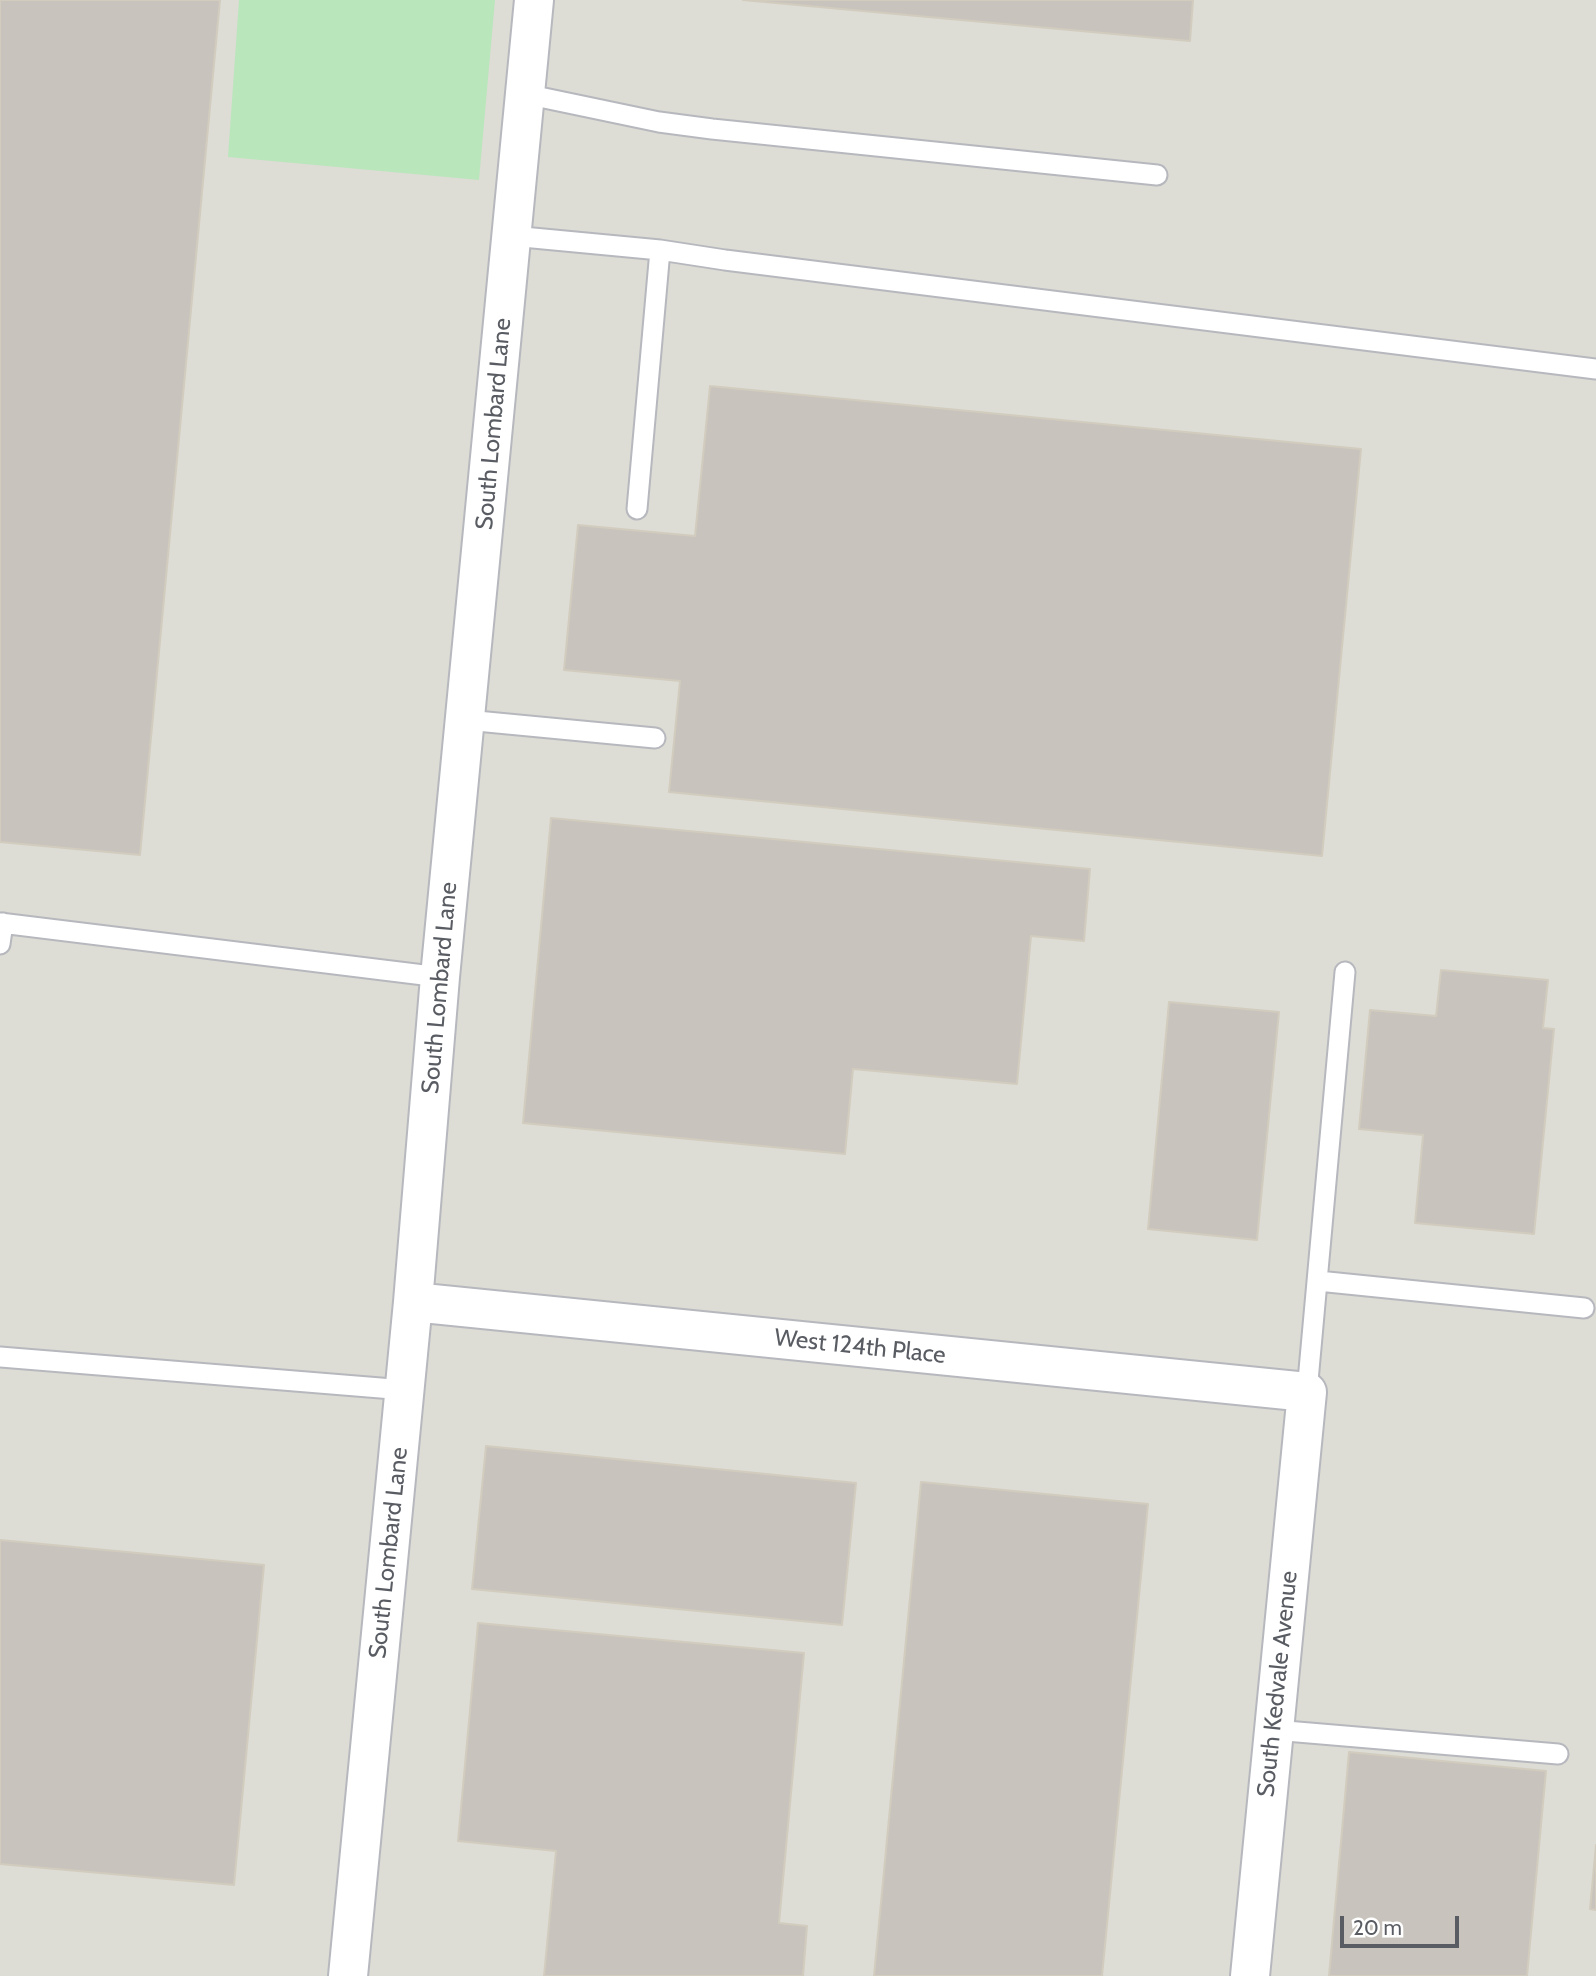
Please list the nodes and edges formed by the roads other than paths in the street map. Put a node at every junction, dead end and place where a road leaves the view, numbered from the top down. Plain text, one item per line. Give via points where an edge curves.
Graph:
1 (534, 0) edge
2 (525, 94) junction
3 (1157, 175) dead end
4 (512, 236) junction
5 (660, 250) junction
6 (1596, 369) edge
7 (637, 509) dead end
8 (466, 720) junction
9 (655, 738) dead end
10 (1, 923) edge
11 (0, 944) edge
12 (1346, 972) dead end
13 (440, 977) junction
14 (1318, 1281) junction
15 (413, 1303) junction
16 (1584, 1308) dead end
17 (0, 1357) edge
18 (405, 1390) junction
19 (1307, 1392) junction
20 (1274, 1730) junction
21 (1558, 1754) dead end
22 (348, 1976) edge
23 (1250, 1976) edge

1 - 2 street, South Lombard Lane
2 - 3 lane via 712,129
2 - 4 street, South Lombard Lane
4 - 5 lane
4 - 8 street, South Lombard Lane
5 - 6 lane
5 - 7 lane
8 - 9 lane
8 - 13 street, South Lombard Lane
10 - 11 lane
10 - 13 lane
12 - 14 lane
13 - 15 street, South Lombard Lane
14 - 16 lane
14 - 19 lane
15 - 18 street, South Lombard Lane
15 - 19 street, West 124th Place
17 - 18 lane
18 - 22 street, South Lombard Lane
19 - 20 street, South Kedvale Avenue
20 - 21 lane
20 - 23 street, South Kedvale Avenue

